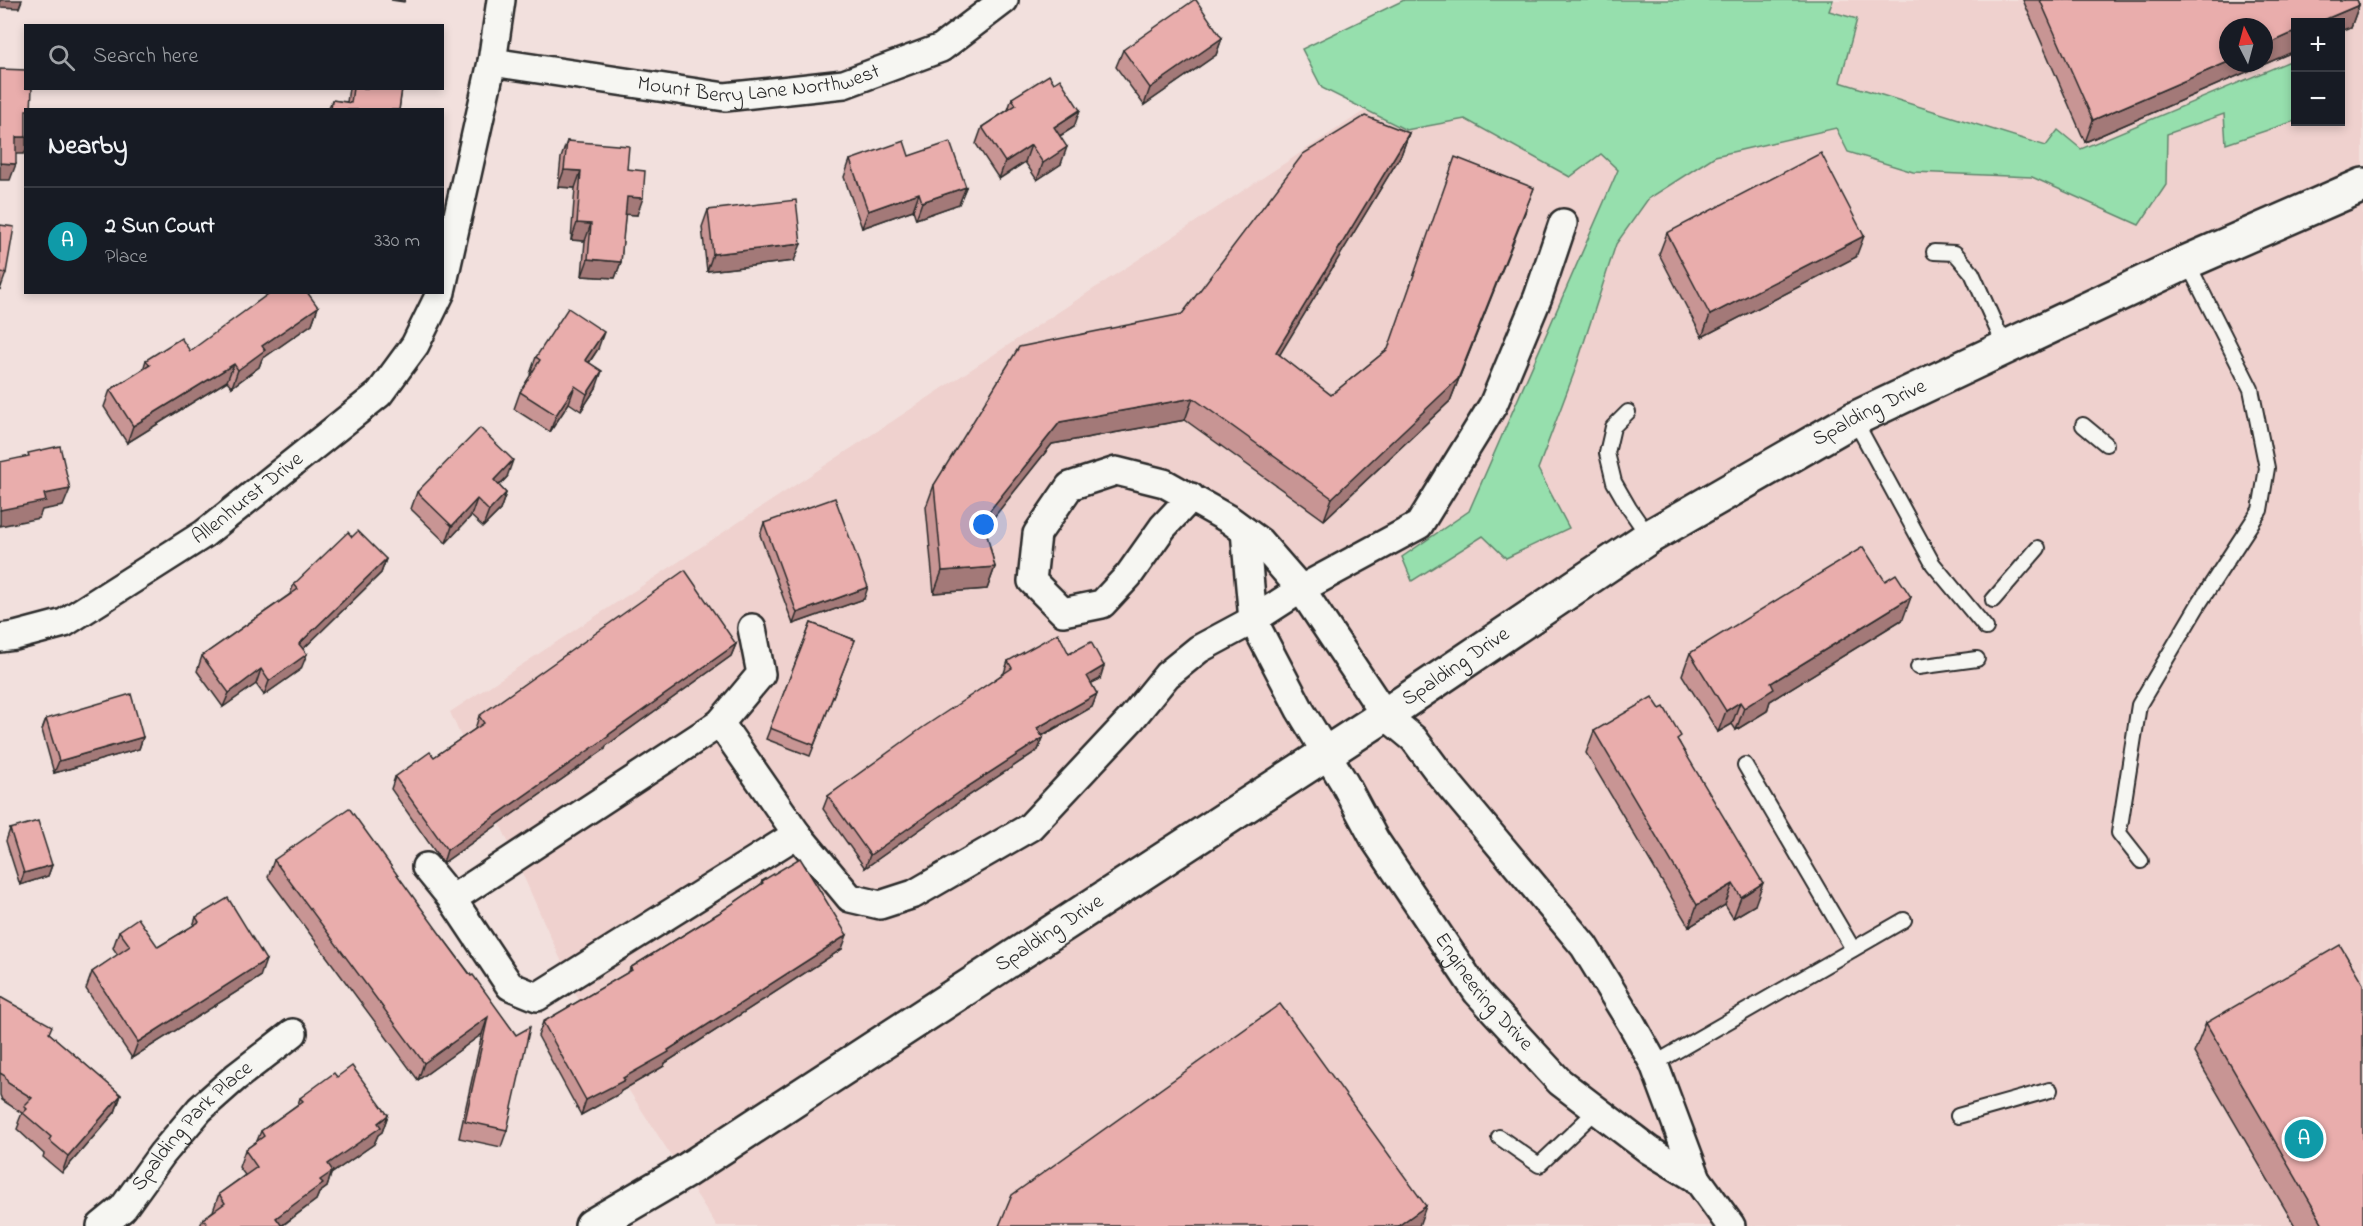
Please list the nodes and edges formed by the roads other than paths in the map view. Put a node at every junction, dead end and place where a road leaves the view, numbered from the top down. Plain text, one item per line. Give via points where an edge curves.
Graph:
1 (501, 0) edge
2 (1004, 0) edge
3 (492, 62) junction
4 (2363, 185) edge
5 (1563, 223) dead end
6 (1934, 252) dead end
7 (2187, 262) junction
8 (444, 278) edge
9 (440, 294) edge
10 (2006, 348) junction
11 (1628, 412) dead end
12 (1854, 419) junction
13 (2083, 425) dead end
14 (2106, 444) dead end
15 (1191, 497) junction
16 (1245, 531) junction
17 (1648, 537) junction
18 (2038, 548) dead end
19 (1301, 589) junction
20 (1993, 600) dead end
21 (1252, 620) junction
22 (752, 628) dead end
23 (1986, 628) dead end
24 (0, 638) edge
25 (1977, 659) dead end
26 (1918, 667) dead end
27 (1385, 716) junction
28 (720, 723) junction
29 (1327, 754) junction
30 (1745, 765) dead end
31 (797, 834) junction
32 (2141, 861) dead end
33 (426, 867) dead end
34 (452, 899) junction
35 (1904, 920) dead end
36 (1853, 949) junction
37 (293, 1033) dead end
38 (1654, 1064) junction
39 (2050, 1090) dead end
40 (1597, 1110) junction
41 (1958, 1116) dead end
42 (1498, 1137) dead end
43 (1697, 1179) junction
44 (101, 1226) edge
45 (592, 1226) edge
46 (1731, 1226) edge

1 - 3 street
2 - 3 street, Mount Berry Lane Northwest via 941,48 844,84 725,97
3 - 8 street
4 - 7 main road, Spalding Drive
5 - 19 street via 1538,297 1493,405 1419,525
6 - 10 lane via 1955,253 1972,273
7 - 10 main road, Spalding Drive
7 - 32 lane via 2251,390 2267,468 2260,510 2139,705 2119,833
9 - 24 street, Allenhurst Drive via 415,345 379,394 204,534 64,623
10 - 12 main road, Spalding Drive
11 - 17 lane via 1614,427 1607,453 1614,482
12 - 17 main road, Spalding Drive
12 - 23 lane via 1933,564
13 - 14 lane
15 - 15 street, Engineering Drive via 1164,483 1116,471 1070,486 1037,534 1032,582 1063,612 1102,604
15 - 16 street, Engineering Drive
16 - 19 street, Engineering Drive via 1260,542
16 - 21 street
17 - 27 main road, Spalding Drive
18 - 20 lane
19 - 21 street
19 - 27 street, Engineering Drive
21 - 29 street, Engineering Drive
21 - 31 street via 1199,650 1167,675 1030,827 914,894 880,905 850,898
22 - 28 street via 761,674
25 - 26 lane
27 - 29 main road, Spalding Drive
27 - 38 street, Engineering Drive via 1414,739 1584,946
28 - 31 street
28 - 34 street
29 - 40 street, Engineering Drive via 1375,840 1478,992 1560,1082
29 - 45 main road, Spalding Drive via 684,1172
30 - 36 lane
31 - 34 street via 537,997 510,986
33 - 34 street
35 - 36 lane
36 - 38 lane
37 - 44 street, Spalding Park Place via 200,1109 123,1208
38 - 43 street, Engineering Drive
39 - 41 lane
40 - 42 lane via 1539,1165
40 - 43 street, Engineering Drive via 1649,1150
43 - 46 street, Engineering Drive

